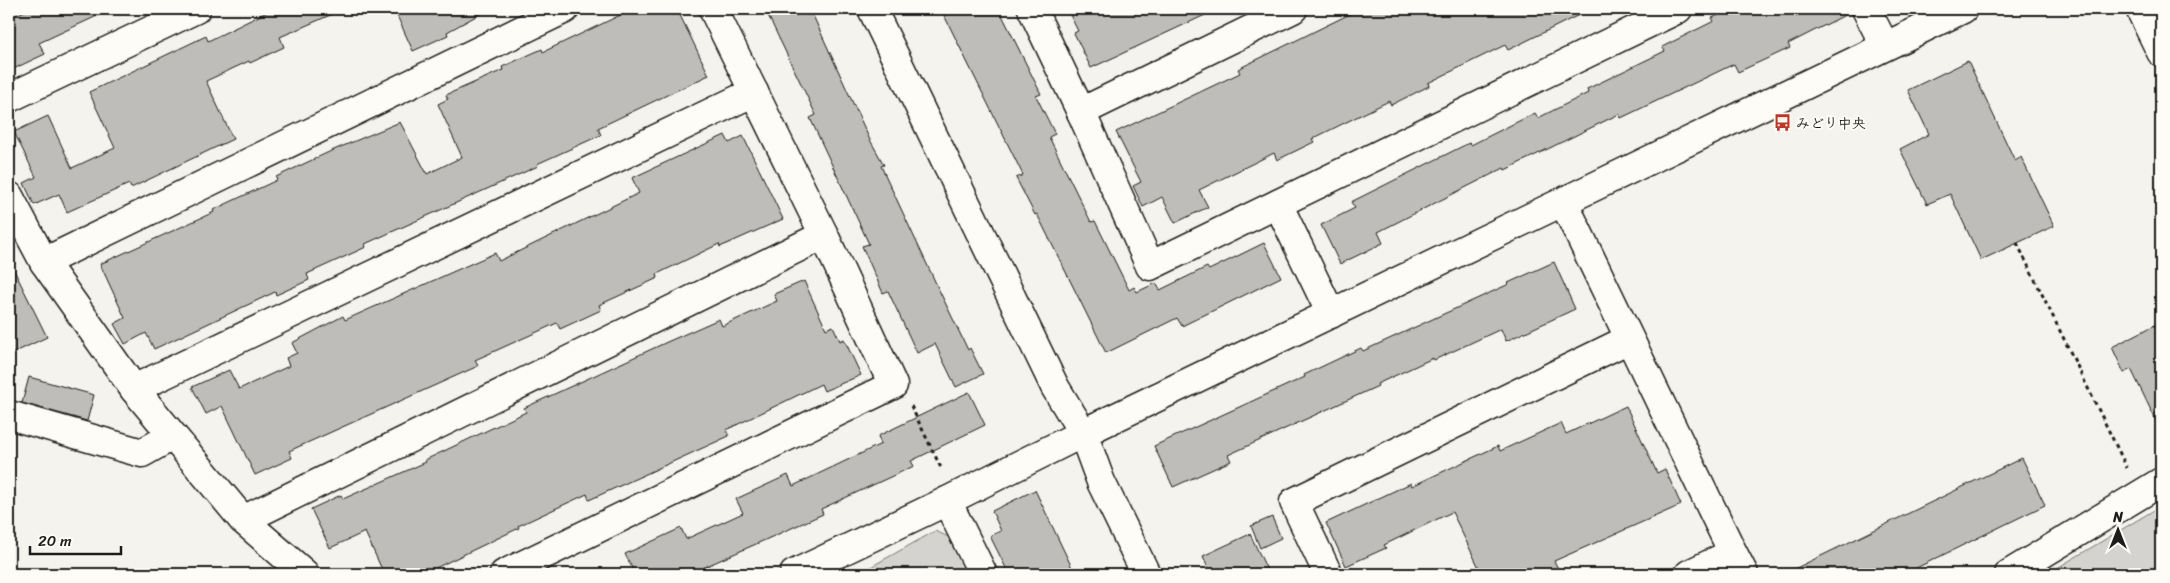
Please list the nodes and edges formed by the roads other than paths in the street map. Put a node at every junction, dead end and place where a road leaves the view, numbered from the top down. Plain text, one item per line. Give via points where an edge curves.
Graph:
1 (196, 9) edge
2 (565, 9) edge
3 (714, 9) edge
4 (872, 9) edge
5 (1032, 9) edge
6 (1293, 9) edge
7 (1678, 9) edge
8 (1866, 9) edge
9 (1963, 9) edge
10 (2140, 9) edge
11 (1885, 46) junction
12 (2161, 52) edge
13 (754, 92) junction
14 (9, 98) edge
15 (1081, 112) junction
16 (9, 196) edge
17 (1564, 203) junction
18 (1278, 204) junction
19 (824, 235) junction
20 (44, 262) junction
21 (1331, 314) junction
22 (1630, 339) junction
23 (134, 390) junction
24 (9, 415) edge
25 (1083, 433) junction
26 (172, 436) junction
27 (2161, 482) edge
28 (947, 489) junction
29 (243, 520) junction
30 (1739, 564) edge
31 (305, 574) edge
32 (504, 574) edge
33 (794, 574) edge
34 (983, 574) edge
35 (1146, 574) edge
36 (1328, 574) edge
37 (1689, 574) edge
38 (2009, 574) edge

1 - 14 street
2 - 20 street
3 - 13 street
4 - 25 street via 1055,387
5 - 15 street
6 - 15 street
7 - 18 street
8 - 11 street
9 - 11 street
10 - 12 street
11 - 17 street
13 - 19 street
13 - 23 street
15 - 18 street via 1150,266
16 - 20 street
17 - 21 street
17 - 22 street
18 - 21 street
19 - 29 street
19 - 32 street via 893,385
20 - 23 street
21 - 25 street
22 - 30 street
22 - 36 street via 1294,502
23 - 26 street
24 - 26 street via 142,453
25 - 28 street
25 - 35 street via 1101,482
26 - 29 street
27 - 38 street
28 - 33 street
28 - 34 street
29 - 31 street
30 - 37 street

